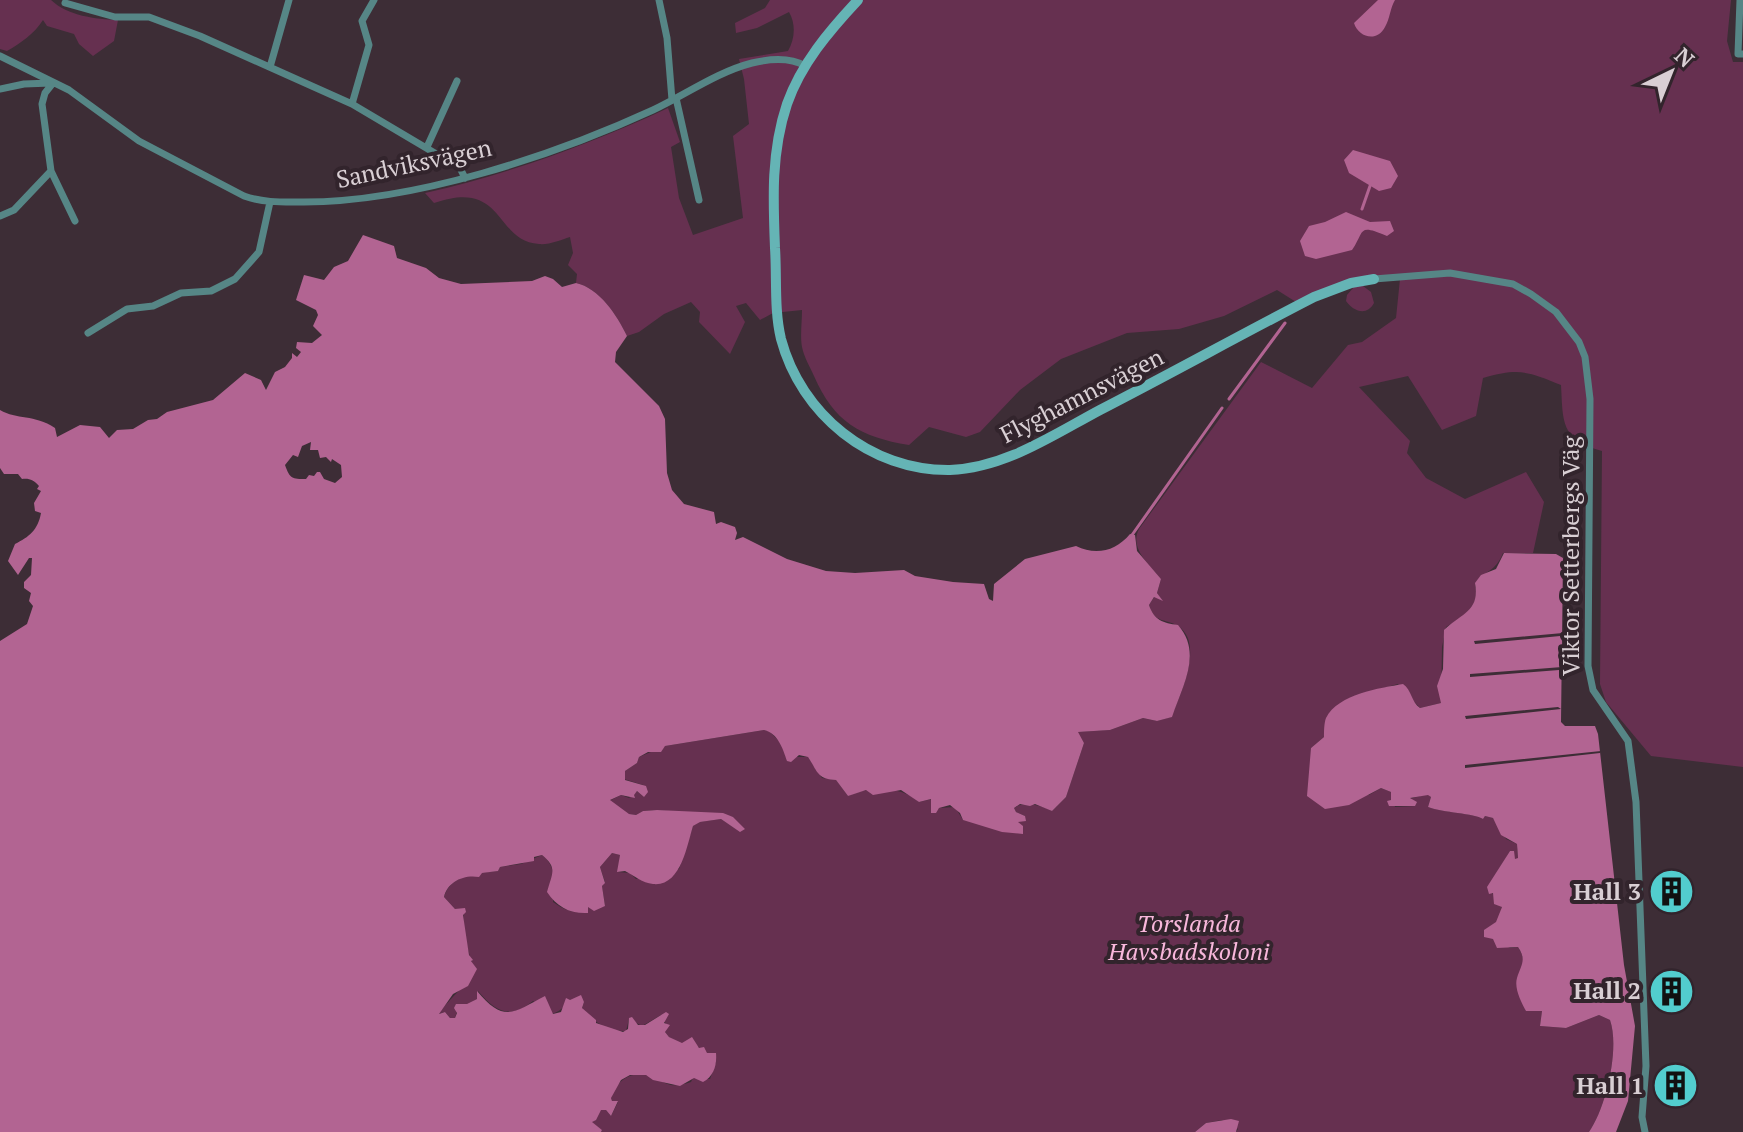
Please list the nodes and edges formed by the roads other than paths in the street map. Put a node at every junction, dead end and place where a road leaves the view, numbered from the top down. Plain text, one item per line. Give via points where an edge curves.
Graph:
1 (289, 0) edge
2 (374, 0) edge
3 (659, 0) edge
4 (858, 0) edge
5 (1740, 0) edge
6 (65, 3) dead end
7 (1743, 54) edge
8 (0, 56) edge
9 (805, 66) junction
10 (270, 67) junction
11 (457, 81) dead end
12 (53, 83) junction
13 (0, 89) edge
14 (674, 99) junction
15 (352, 104) junction
16 (427, 147) junction
17 (51, 171) junction
18 (465, 178) junction
19 (699, 200) dead end
20 (270, 202) junction
21 (0, 216) edge
22 (75, 221) dead end
23 (1374, 279) joint
24 (88, 333) dead end
25 (1645, 1132) edge

1 - 10 street
2 - 15 street via 362,21 369,45
3 - 14 street
4 - 9 street, Flyghamnsvägen
5 - 7 street via 1738,54
6 - 10 street via 115,17 166,22
8 - 12 street, Sandviksvägen
9 - 14 street, Sandviksvägen via 779,60 754,63
9 - 23 street, Flyghamnsvägen via 788,103 775,155 781,337 801,386 824,417 890,460 952,470 1007,458 1314,297
10 - 15 street
11 - 16 street
12 - 13 street
12 - 17 street via 42,104
12 - 20 street, Sandviksvägen via 87,101 139,141 244,196
14 - 18 street, Sandviksvägen via 583,138
14 - 19 street
15 - 16 street
16 - 18 street via 460,168
17 - 21 street via 14,210
17 - 22 street
18 - 20 street, Sandviksvägen via 358,201
20 - 24 street via 259,252 235,279 211,291 181,293 153,306 127,309
23 - 25 street, Viktor Setterbergs Väg via 1450,273 1513,284 1556,312 1585,357 1590,435 1588,666 1593,690 1628,741 1636,802

